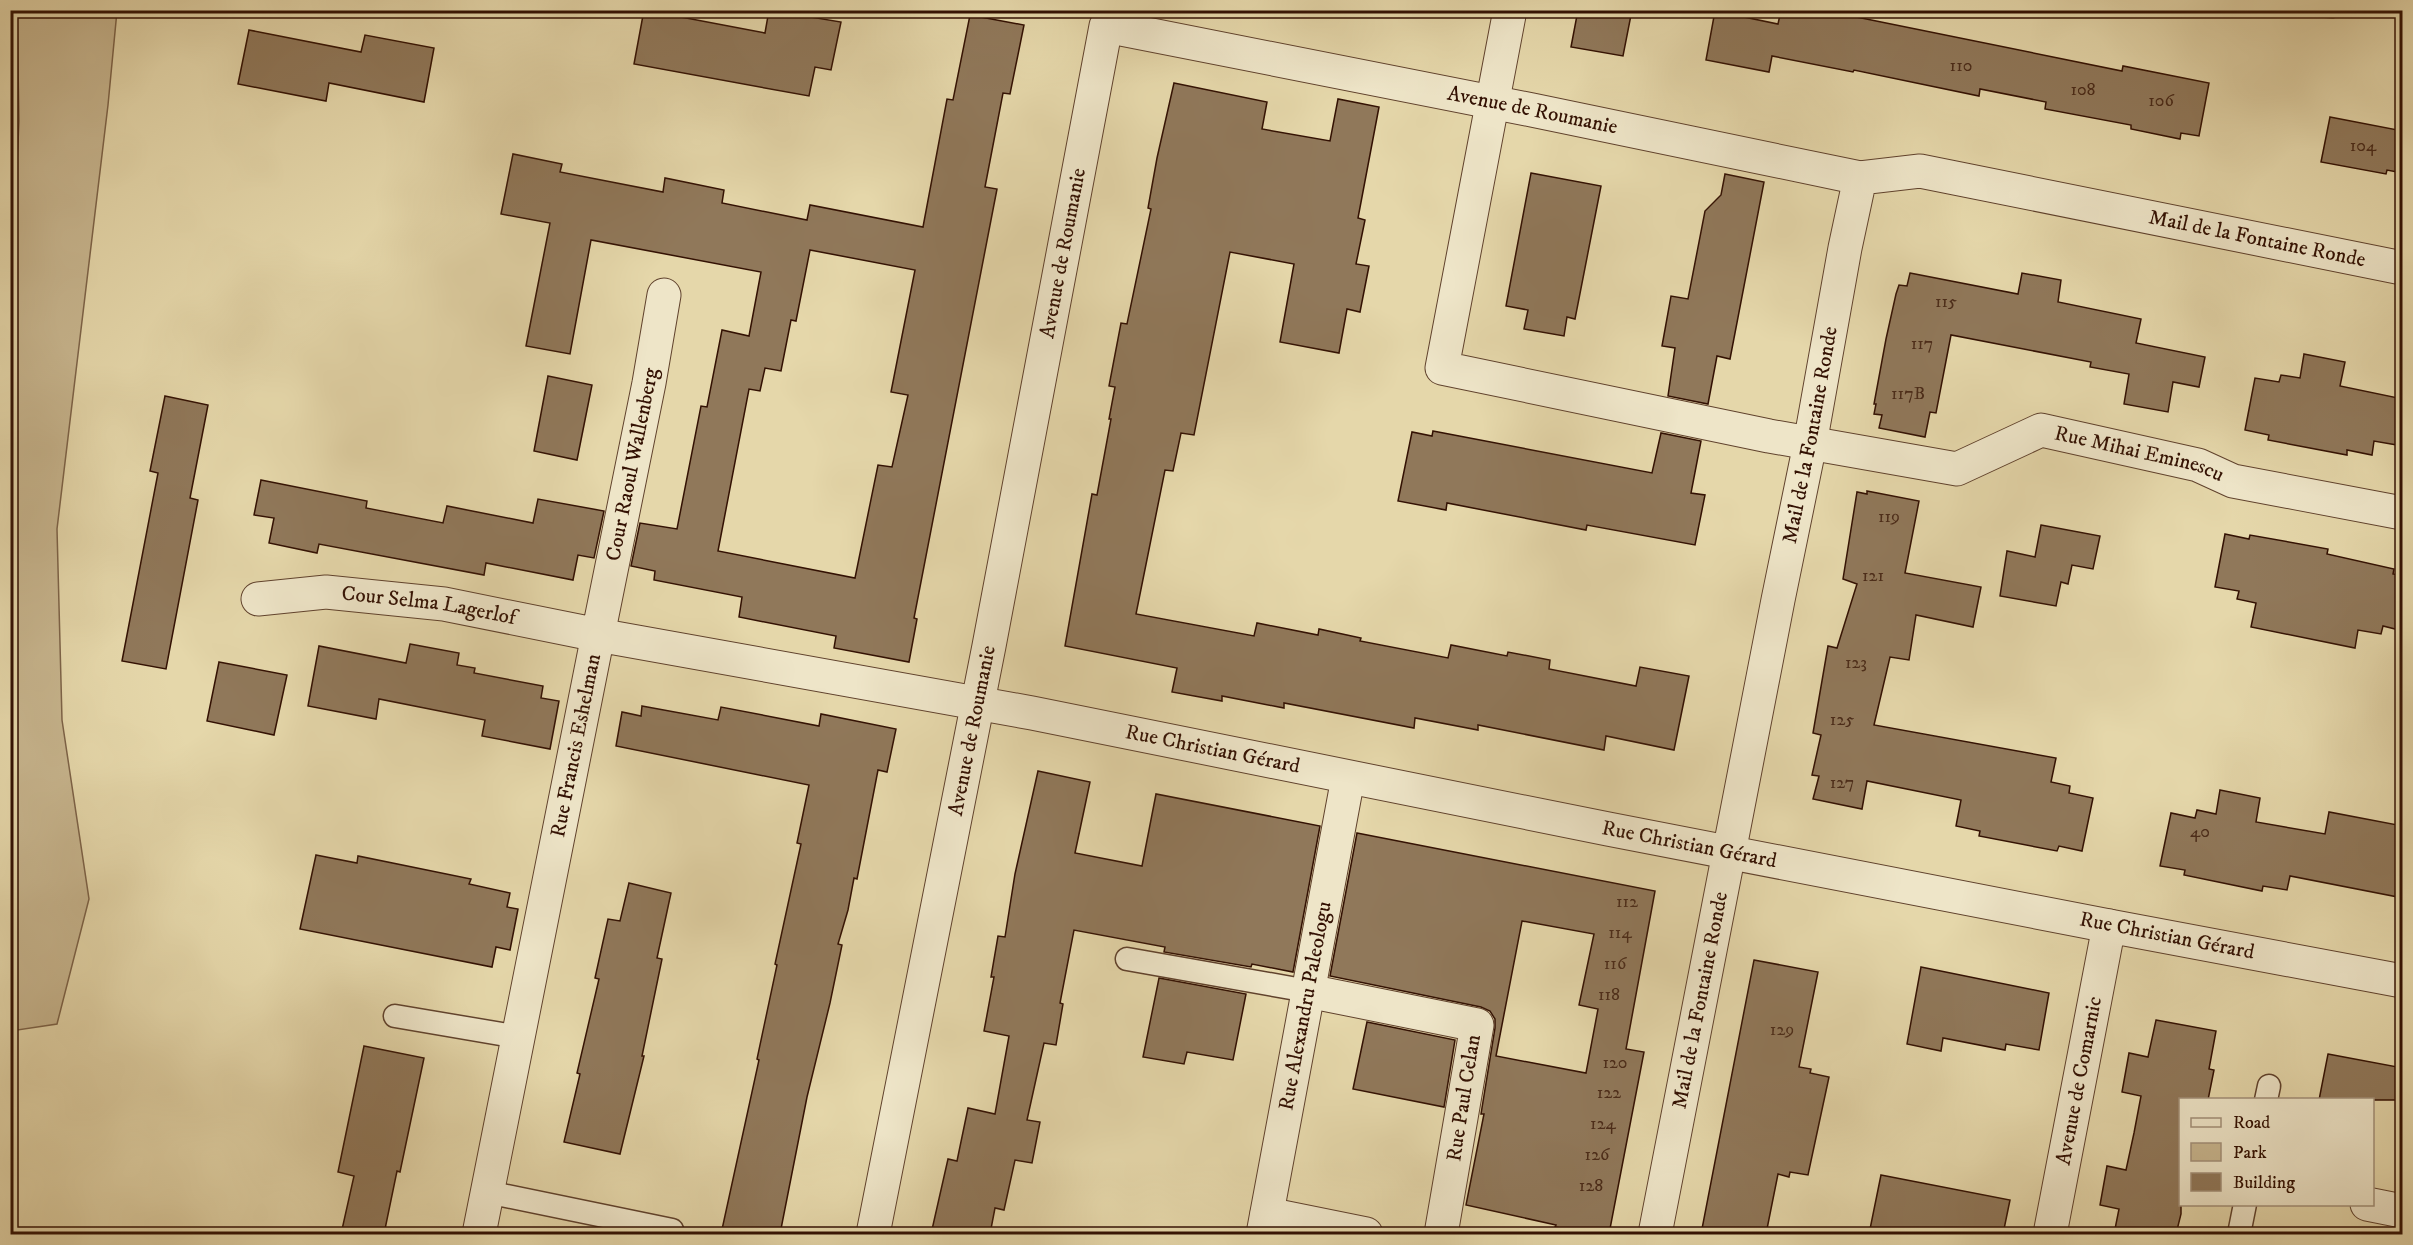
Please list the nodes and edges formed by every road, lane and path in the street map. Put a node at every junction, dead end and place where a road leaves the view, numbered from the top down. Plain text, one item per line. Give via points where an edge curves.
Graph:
1 (1510, 10) edge
2 (1108, 18) edge
3 (1492, 102) junction
4 (1860, 178) junction
5 (2403, 268) edge
6 (664, 296) dead end
7 (1810, 444) junction
8 (2403, 513) edge
9 (258, 599) dead end
10 (598, 635) junction
11 (977, 703) junction
12 (1348, 778) junction
13 (1730, 852) junction
14 (2109, 926) junction
15 (1127, 959) dead end
16 (2403, 981) edge
17 (1308, 991) junction
18 (395, 1016) dead end
19 (519, 1037) junction
20 (487, 1192) junction
21 (2374, 1205) edge
22 (2245, 1206) edge
23 (2403, 1211) edge
24 (1265, 1224) edge
25 (672, 1230) dead end
26 (479, 1234) edge
27 (873, 1234) edge
28 (1366, 1234) edge
29 (1442, 1234) edge
30 (1654, 1234) edge
31 (2050, 1234) edge
32 (2239, 1234) edge

1 - 3 street
2 - 3 street, Avenue de Roumanie
2 - 11 street, Avenue de Roumanie
3 - 4 street, Avenue de Roumanie
3 - 7 street, Rue Mihai Eminescu via 1442,368
4 - 5 street, Mail de la Fontaine Ronde via 1920,171
4 - 7 street, Mail de la Fontaine Ronde
6 - 10 street, Cour Raoul Wallenberg
7 - 8 street, Rue Mihai Eminescu via 1958,469 2041,430 2198,465 2233,482
7 - 13 street, Mail de la Fontaine Ronde
9 - 10 street, Cour Selma Lagerlof via 326,592 444,604
10 - 11 street, Rue Francis Eshelman
10 - 19 street, Rue Francis Eshelman
11 - 12 street, Rue Christian Gérard
11 - 27 street, Avenue de Roumanie
12 - 13 street, Rue Christian Gérard
12 - 17 street, Rue Alexandru Paleologu
13 - 14 street, Rue Christian Gérard
13 - 30 street, Mail de la Fontaine Ronde
14 - 16 street, Rue Christian Gérard
14 - 31 street, Avenue de Comarnic
15 - 17 lane
17 - 24 street, Rue Alexandru Paleologu
17 - 29 street, Rue Paul Celan via 1477,1025
18 - 19 lane
19 - 20 street, Rue Francis Eshelman
20 - 25 lane
20 - 26 street, Rue Francis Eshelman
21 - 23 street
22 - 32 lane
24 - 28 street

